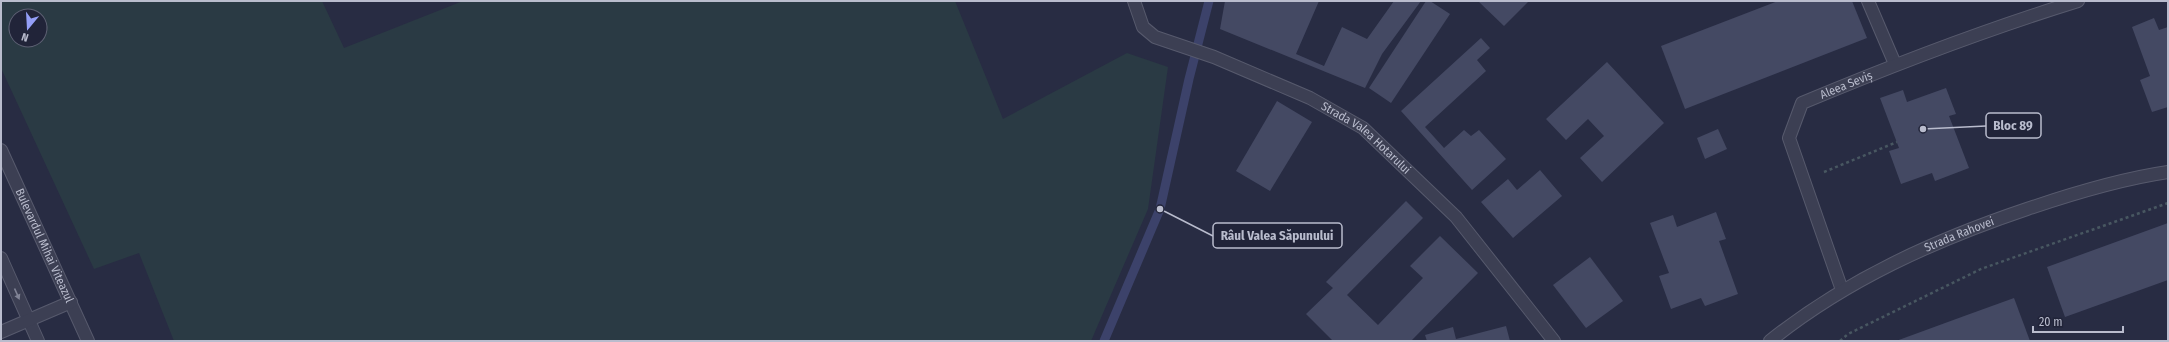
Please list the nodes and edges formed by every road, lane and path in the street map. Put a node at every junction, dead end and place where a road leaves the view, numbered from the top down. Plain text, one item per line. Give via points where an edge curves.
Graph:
1 (1134, 1) edge
2 (1868, 1) edge
3 (2078, 1) edge
4 (1895, 64) junction
5 (1896, 142) dead end
6 (1, 150) edge
7 (2168, 172) edge
8 (1804, 181) junction
9 (2168, 204) edge
10 (1, 258) edge
11 (1842, 290) junction
12 (71, 302) junction
13 (29, 320) junction
14 (1, 332) edge
15 (38, 341) edge
16 (88, 341) edge
17 (1554, 341) edge
18 (1770, 341) edge
19 (1840, 341) edge

1 - 17 street, Strada Valea Hotarului via 1143,27 1155,38 1214,57 1310,98 1362,128 1456,217
2 - 4 street
3 - 4 street, Aleea Seviș via 2011,21
4 - 8 street, Aleea Seviș via 1802,103 1788,138
5 - 8 path
6 - 12 street, Bulevardul Mihai Viteazul
7 - 11 street, Strada Rahovei via 2075,192 2001,218 1926,247
8 - 11 street, Aleea Seviș
9 - 19 path via 1981,269 1848,334
10 -> 13 street
11 - 18 street, Strada Rahovei
12 - 13 street
12 - 16 street, Bulevardul Mihai Viteazul
13 - 14 street
13 - 15 street

